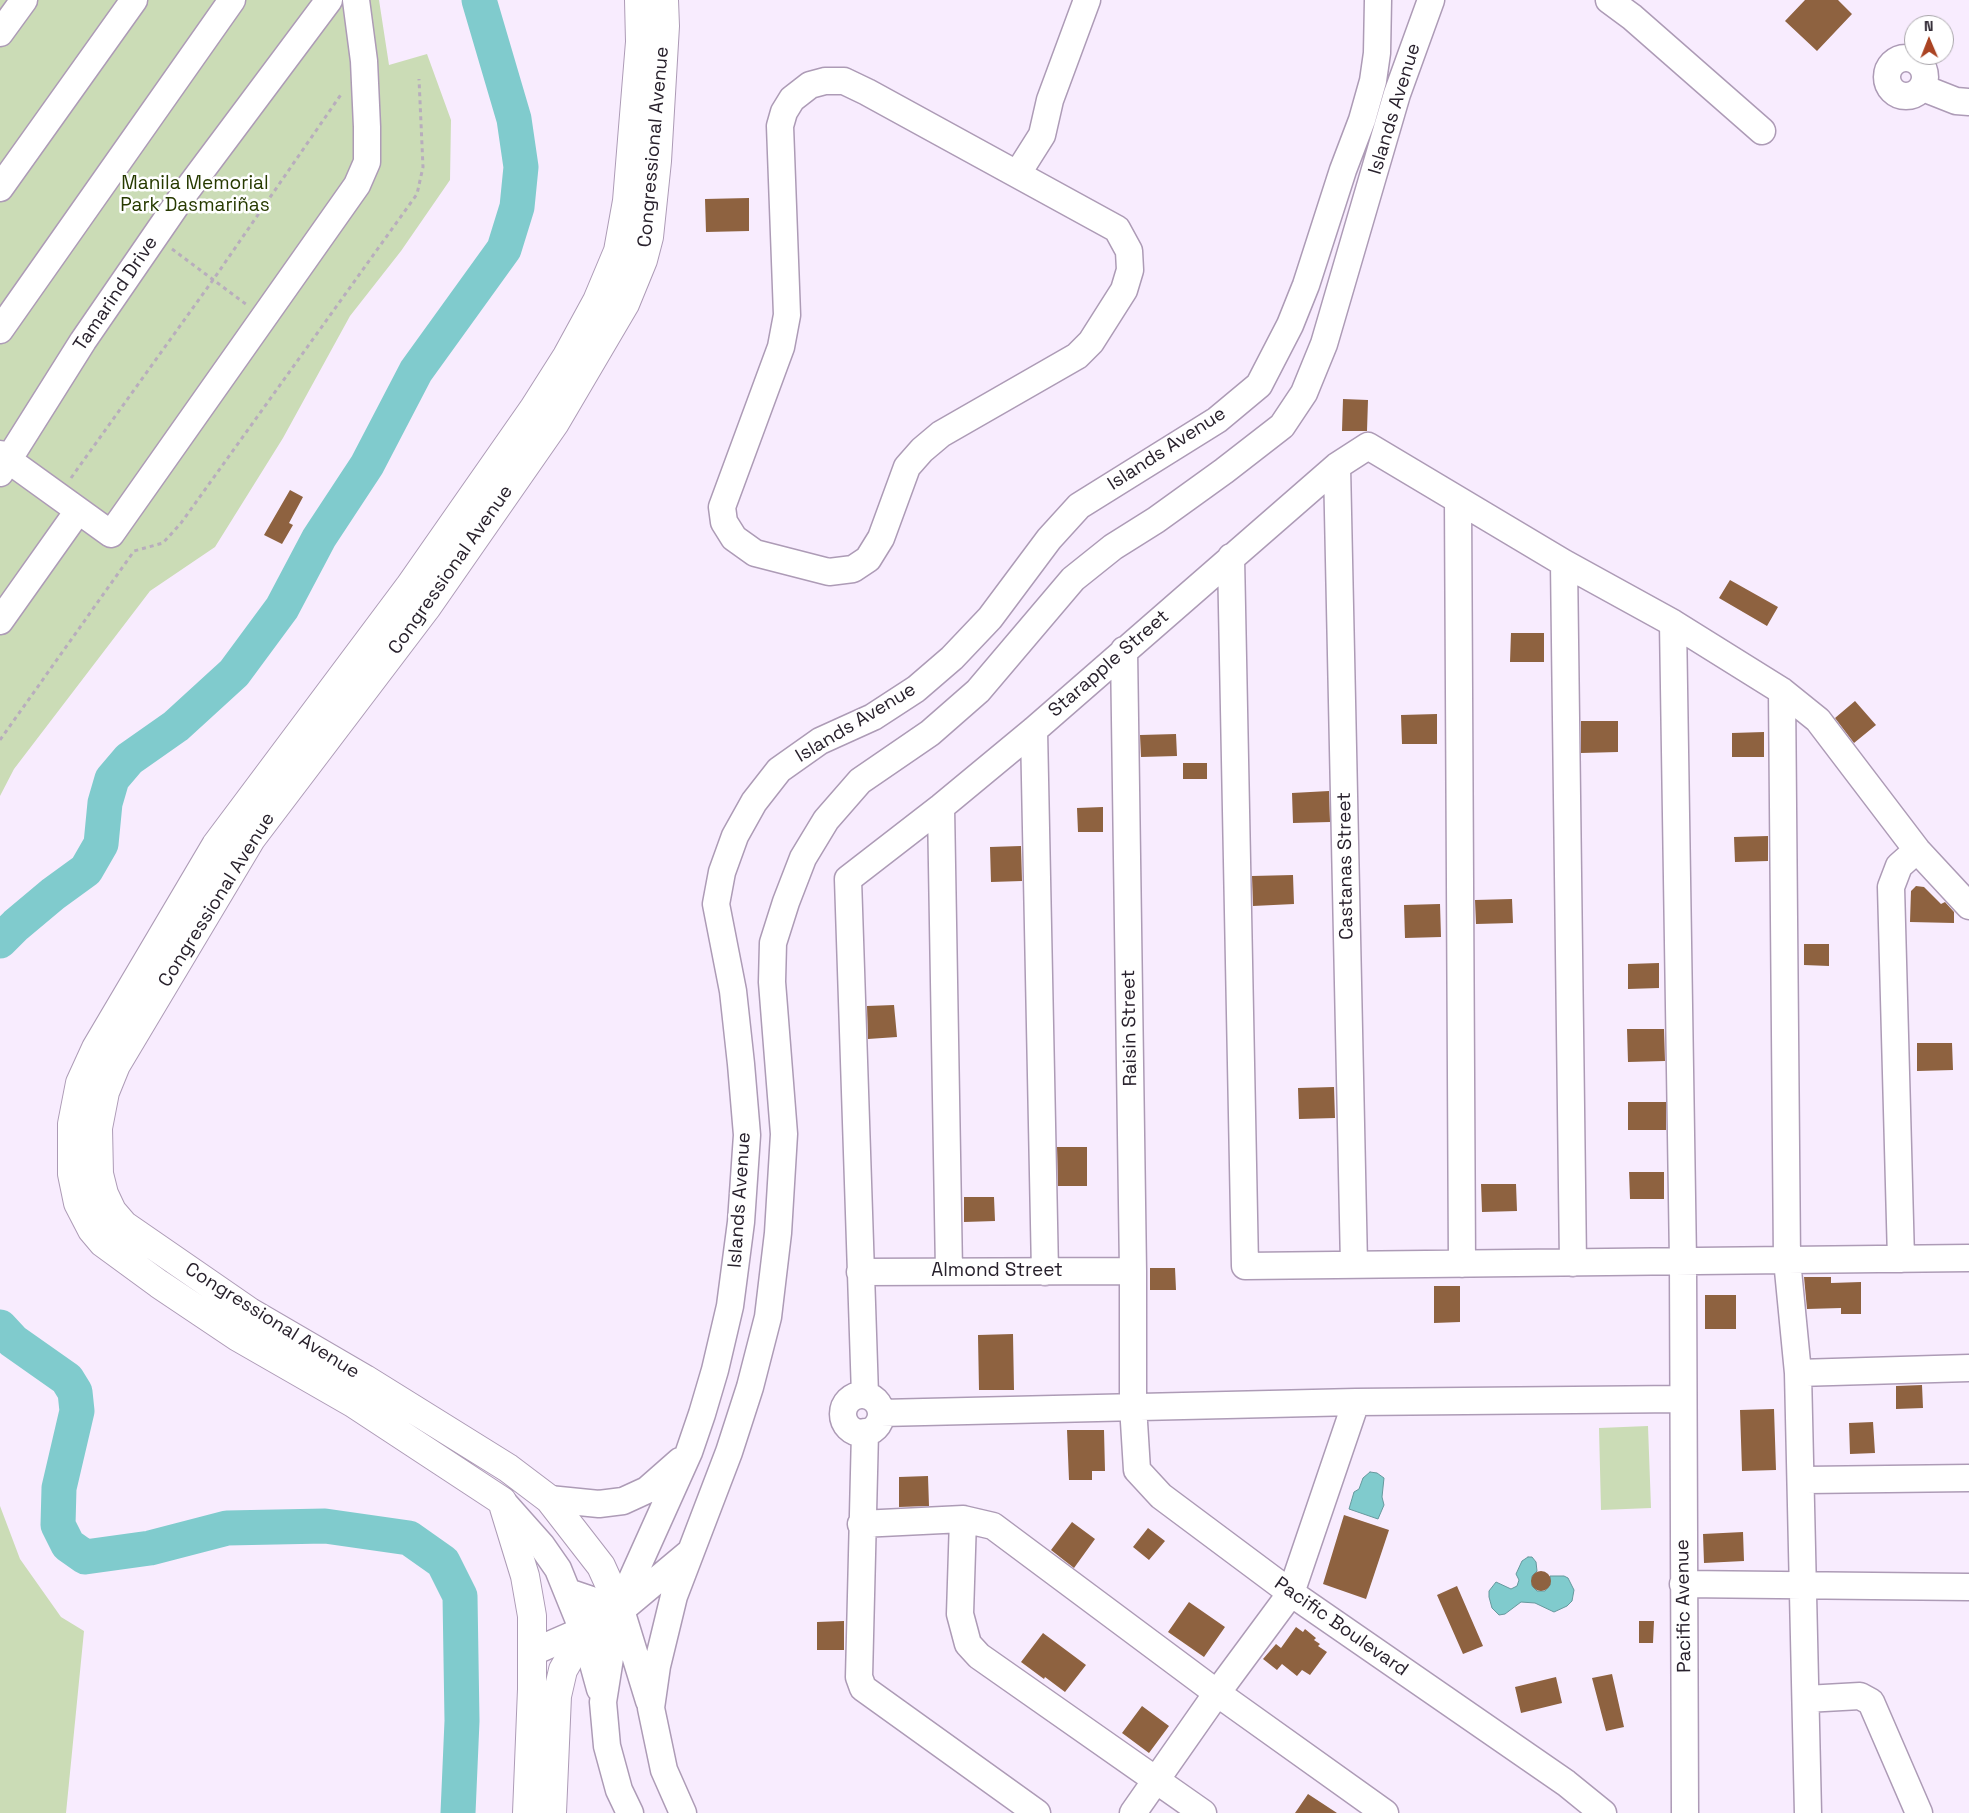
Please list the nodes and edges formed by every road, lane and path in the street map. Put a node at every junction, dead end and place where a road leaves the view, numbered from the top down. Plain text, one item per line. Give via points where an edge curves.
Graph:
1 (24, 0) edge
2 (134, 0) edge
3 (232, 0) edge
4 (329, 0) edge
5 (356, 0) edge
6 (639, 0) edge
7 (664, 0) edge
8 (1087, 0) edge
9 (1378, 0) edge
10 (1431, 0) edge
11 (1609, 0) edge
12 (0, 33) edge
13 (364, 61) junction
14 (419, 79) dead end
15 (1922, 88) dead end
16 (1969, 102) edge
17 (1762, 131) dead end
18 (1018, 173) junction
19 (0, 188) edge
20 (155, 237) junction
21 (213, 280) junction
22 (264, 317) junction
23 (0, 330) edge
24 (3, 463) edge
25 (1337, 466) junction
26 (1458, 500) junction
27 (68, 503) junction
28 (1231, 556) junction
29 (1564, 564) junction
30 (0, 621) edge
31 (1673, 623) junction
32 (1124, 650) junction
33 (1782, 691) junction
34 (1034, 730) junction
35 (0, 740) edge
36 (941, 807) junction
37 (1917, 850) junction
38 (1969, 906) edge
39 (784, 1134) junction
40 (747, 1135) junction
41 (1969, 1258) edge
42 (1901, 1259) junction
43 (1787, 1260) junction
44 (1683, 1261) junction
45 (1574, 1263) junction
46 (1462, 1264) junction
47 (1354, 1265) junction
48 (949, 1271) junction
49 (1134, 1271) junction
50 (860, 1272) junction
51 (1045, 1272) junction
52 (1969, 1368) edge
53 (1798, 1374) junction
54 (1682, 1399) junction
55 (1356, 1402) junction
56 (1133, 1406) junction
57 (870, 1413) junction
58 (689, 1452) junction
59 (1969, 1478) edge
60 (1801, 1483) junction
61 (549, 1499) junction
62 (502, 1501) junction
63 (963, 1519) junction
64 (861, 1524) junction
65 (689, 1554) junction
66 (1683, 1584) junction
67 (1801, 1585) junction
68 (1969, 1587) edge
69 (568, 1592) junction
70 (1291, 1593) junction
71 (621, 1610) junction
72 (584, 1634) junction
73 (533, 1652) junction
74 (1217, 1694) junction
75 (1806, 1699) junction
76 (603, 1702) junction
77 (651, 1708) junction
78 (1156, 1779) junction
79 (526, 1813) edge
80 (552, 1813) edge
81 (630, 1813) edge
82 (683, 1813) edge
83 (1037, 1813) edge
84 (1133, 1813) edge
85 (1203, 1813) edge
86 (1385, 1813) edge
87 (1603, 1813) edge
88 (1684, 1813) edge
89 (1808, 1813) edge
90 (1919, 1813) edge

1 - 12 street
2 - 19 street
3 - 23 street
4 - 20 street, Tamarind Drive
5 - 13 street
6 - 62 main road, Congressional Avenue via 640,42 627,202 618,251 598,301 534,408 421,570 216,845 96,1048 80,1083 72,1124 72,1174 78,1203 92,1230 104,1243 238,1337 353,1403
7 - 61 main road, Congressional Avenue via 657,161 650,229 643,260 625,304 555,423 427,607 251,839 116,1065 105,1092 98,1128 104,1194 124,1225 250,1312 508,1468
8 - 18 street via 1056,82 1042,135
9 - 40 street, Islands Avenue via 1377,53 1362,120 1306,285 1290,325 1258,385 1217,420 1079,506 1049,539 990,618 952,658 902,699 873,717 820,741 779,770 754,802 734,836 716,904 733,991
10 - 39 street, Islands Avenue via 1397,94 1324,344 1304,393 1282,426 1073,579 978,691 930,733 860,781 826,820 803,858 773,943 772,982
11 - 17 street
13 - 21 path
13 - 22 street via 367,162 357,185
14 - 35 path via 423,168 417,194 181,523 163,543 134,551
15 - 16 street via 1956,101
18 - 18 street via 844,81 825,81 810,86 792,100 780,126 787,315 781,347 722,507 724,522 734,538 755,553 805,568 829,572 853,569 868,559 881,538 906,467 922,450 941,434 1077,356 1091,342 1124,290 1130,270 1129,251 1118,229
20 - 21 path
20 - 24 street, Tamarind Drive
21 - 22 path
21 - 27 path
22 - 27 street via 111,534
24 - 27 street
25 - 26 street, Starapple Street via 1368,446
25 - 28 street, Starapple Street
25 - 47 street, Castanas Street
26 - 29 street
26 - 46 street
27 - 30 street
28 - 32 street, Starapple Street
28 - 47 street via 1245,1266
29 - 31 street
29 - 45 street
31 - 33 street
31 - 44 street, Pacific Avenue
32 - 34 street, Starapple Street
32 - 49 street, Raisin Street
33 - 37 street via 1818,720
33 - 43 street
34 - 36 street, Starapple Street
34 - 51 street
36 - 48 street
36 - 50 street, Starapple Street via 848,879
37 - 38 street
37 - 42 street via 1898,866 1891,887
39 - 40 street
39 - 65 street, Islands Avenue via 778,1232 768,1317 729,1452
40 - 58 street, Islands Avenue via 742,1214 730,1306 715,1370
41 - 42 street
42 - 43 street
43 - 44 street
43 - 53 street
44 - 45 street
44 - 54 street, Pacific Avenue
45 - 46 street
46 - 47 street
48 - 50 street, Almond Street
48 - 51 street, Almond Street
49 - 51 street, Almond Street
49 - 56 street, Raisin Street
50 - 57 street
52 - 53 street
53 - 60 street
54 - 55 street
54 - 66 street, Pacific Avenue
55 - 56 street
55 - 70 street
56 - 57 street
56 - 70 street, Pacific Boulevard via 1137,1470 1161,1496
57 - 64 street
58 - 61 street via 647,1490 623,1501 600,1504
58 - 71 street, Islands Avenue
59 - 60 street via 1806,1480
60 - 67 street
61 - 71 main road, Congressional Avenue via 601,1566
62 - 69 street, Congressional Avenue via 542,1546
62 - 73 main road via 529,1594
63 - 64 street
63 - 74 street via 993,1526
63 - 78 street via 960,1614 968,1644 980,1656
64 - 83 street via 859,1677 863,1688
65 - 71 street
65 - 77 street, Islands Avenue via 664,1629
66 - 67 street
66 - 88 street, Pacific Avenue
67 - 68 street
67 - 75 street
69 - 71 street
69 - 72 street, Congressional Avenue
70 - 74 street
70 - 87 street, Pacific Boulevard via 1566,1783
71 - 72 main road
71 - 76 street, Islands Avenue
71 - 77 street, Congressional Avenue
72 - 73 street
72 - 76 street, Congressional Avenue
72 - 80 main road via 568,1659 560,1683
73 - 79 main road
74 - 78 street
74 - 86 street
75 - 89 street
75 - 90 street via 1860,1696 1871,1702
76 - 81 street, Islands Avenue via 608,1746 619,1790
77 - 82 street, Islands Avenue via 664,1770
78 - 84 street
78 - 85 street

